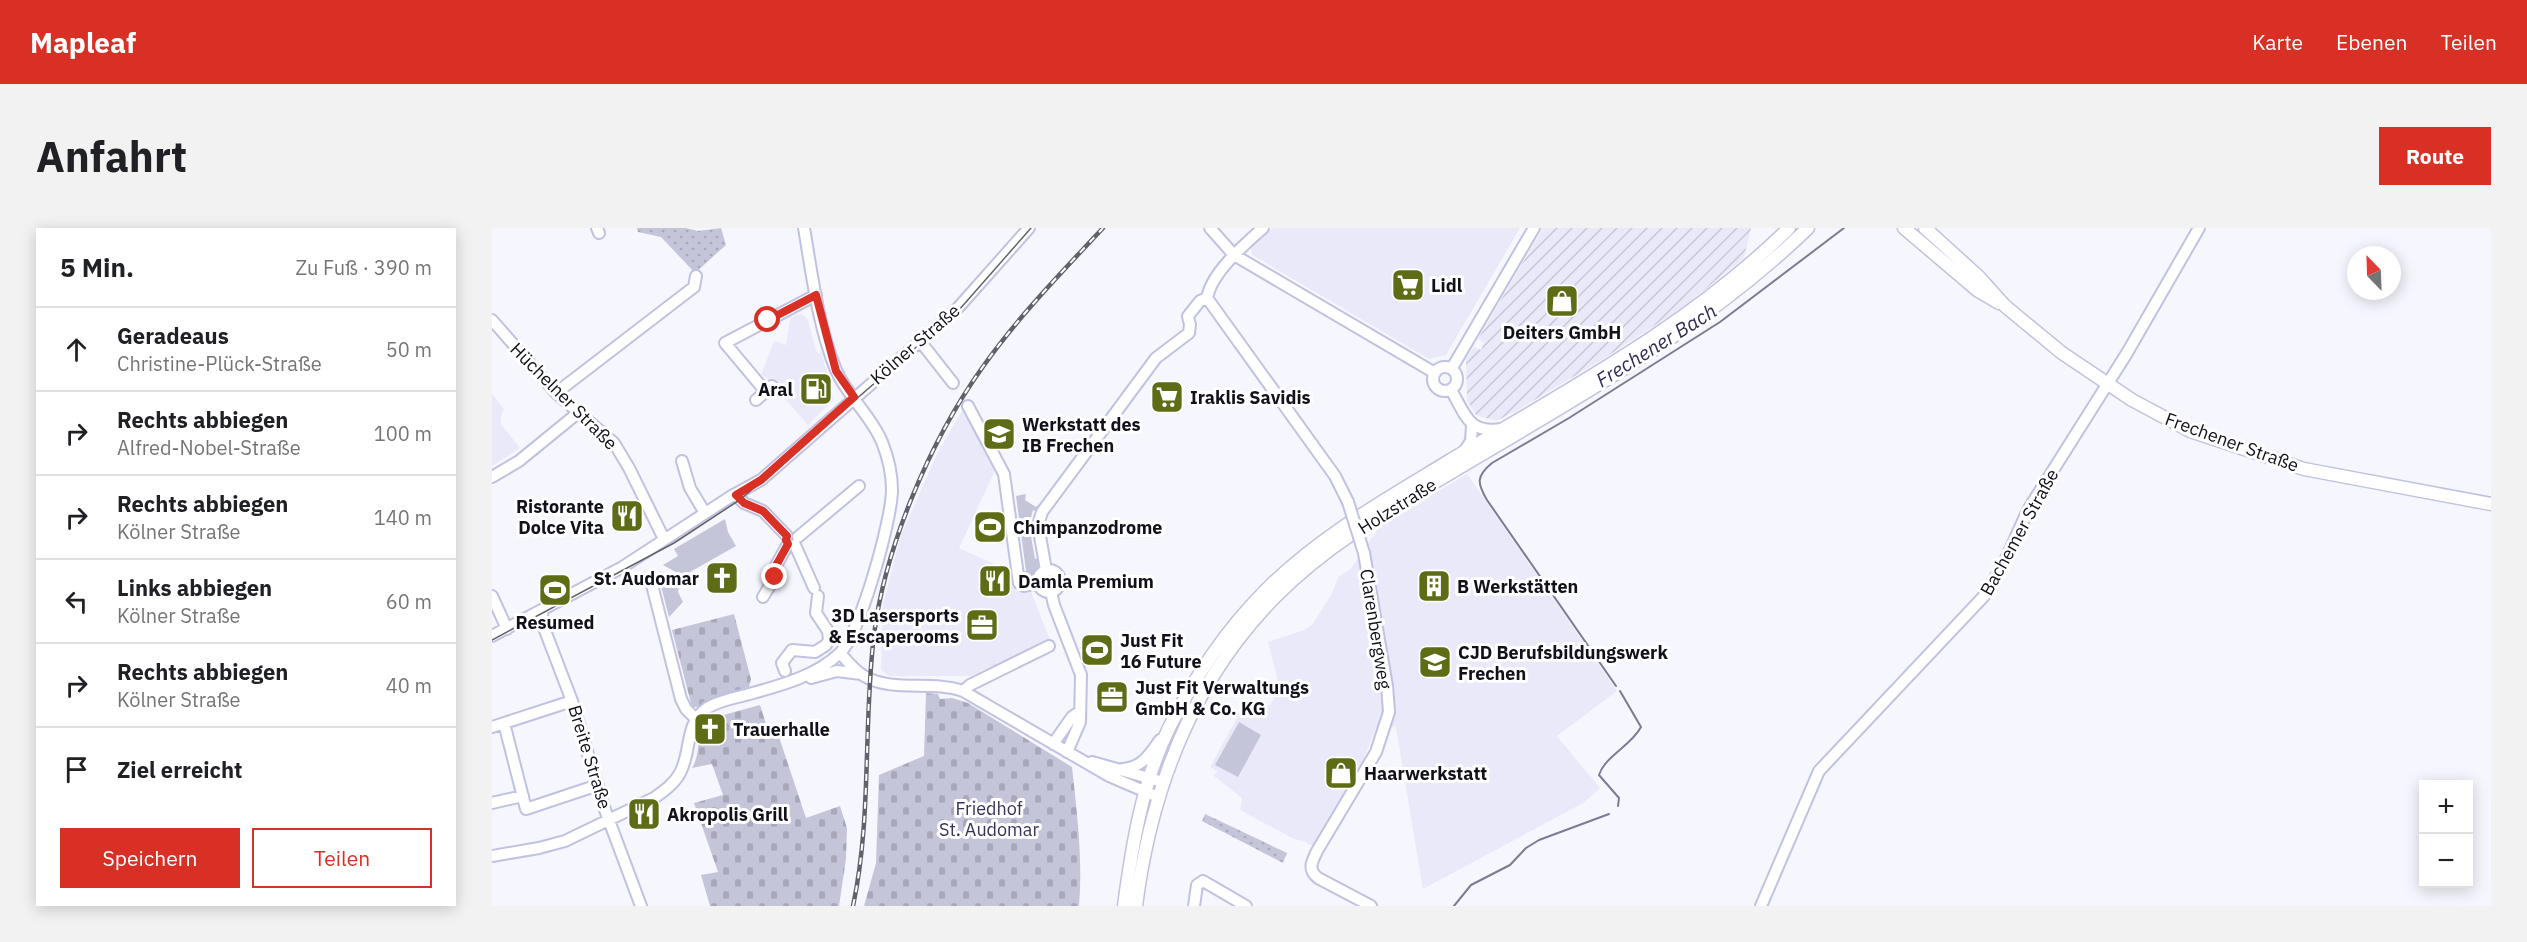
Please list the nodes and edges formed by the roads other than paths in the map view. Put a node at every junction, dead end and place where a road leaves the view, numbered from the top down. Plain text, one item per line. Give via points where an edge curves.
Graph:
1 (804, 228) edge
2 (1029, 228) edge
3 (1210, 228) edge
4 (1263, 228) edge
5 (1534, 228) edge
6 (1789, 228) edge
7 (1808, 228) edge
8 (1904, 228) edge
9 (1925, 228) edge
10 (2199, 228) edge
11 (1234, 255) junction
12 (696, 276) dead end
13 (816, 295) junction
14 (1210, 303) junction
15 (2005, 306) junction
16 (492, 320) edge
17 (920, 341) junction
18 (1452, 368) junction
19 (1435, 373) junction
20 (953, 383) dead end
21 (2108, 385) junction
22 (1451, 390) junction
23 (556, 393) junction
24 (854, 397) junction
25 (756, 400) dead end
26 (968, 406) dead end
27 (579, 412) junction
28 (1472, 425) junction
29 (1502, 429) junction
30 (1464, 452) junction
31 (682, 461) dead end
32 (492, 477) edge
33 (859, 486) dead end
34 (736, 495) junction
35 (2491, 504) edge
36 (705, 513) junction
37 (664, 539) junction
38 (792, 541) junction
39 (1046, 570) junction
40 (651, 581) dead end
41 (1038, 583) junction
42 (1051, 592) junction
43 (492, 596) edge
44 (763, 597) dead end
45 (543, 610) junction
46 (507, 629) junction
47 (492, 636) edge
48 (1049, 646) dead end
49 (840, 653) junction
50 (785, 671) dead end
51 (861, 674) junction
52 (785, 683) junction
53 (963, 691) junction
54 (572, 700) junction
55 (1079, 712) junction
56 (696, 719) junction
57 (504, 723) junction
58 (492, 727) edge
59 (1168, 730) junction
60 (1053, 744) junction
61 (1067, 752) junction
62 (1083, 760) junction
63 (1120, 769) junction
64 (1150, 778) junction
65 (1163, 782) junction
66 (598, 785) junction
67 (1146, 792) junction
68 (523, 796) junction
69 (1158, 796) junction
70 (492, 803) edge
71 (610, 821) junction
72 (492, 856) edge
73 (641, 906) edge
74 (1124, 906) edge
75 (1136, 906) edge
76 (1194, 906) edge
77 (1246, 906) edge
78 (1371, 906) edge
79 (1761, 906) edge

1 - 13 street
2 - 17 street, Kölner Straße via 957,309
3 - 11 street
4 - 11 street
5 - 18 street
6 - 29 main road, Holzstraße via 1722,287 1652,338
7 - 65 main road, Holzstraße via 1768,267 1694,323 1393,507 1306,568 1238,640 1199,695
8 - 15 main road, Frechener Straße via 1977,290
9 - 15 main road, Frechener Straße
10 - 21 street, Bachemer Straße
11 - 14 street via 1211,287
11 - 19 street
12 - 23 street via 694,287
13 - 24 street via 836,371
13 - 25 street via 725,343 769,389
14 - 39 street via 1200,301 1188,316 1189,333 1156,358 1042,512 1038,525
14 - 78 street, Clarenbergweg, bridge via 1335,476 1348,502 1364,553 1389,712 1376,753 1311,867 1318,878
15 - 21 main road, Frechener Straße
16 - 23 street, Hüchelner Straße
17 - 20 street
17 - 24 street, Kölner Straße
18 - 19 street via 1440,368
18 - 22 street via 1458,378
19 - 22 street via 1433,381 1437,388
21 - 35 main road, Frechener Straße via 2190,431 2261,456 2366,482
21 - 79 street, Bachemer Straße via 2028,510 1985,596 1819,771
22 - 28 street
23 - 27 street, Hüchelner Straße
24 - 34 street, Kölner Straße via 761,480
24 - 49 street via 881,440 892,492 864,607 855,632
26 - 41 street via 1004,474 1019,583
27 - 32 street via 519,461
27 - 37 street, Hüchelner Straße via 614,443
28 - 29 street via 1487,431
28 - 30 street via 1471,441
29 - 30 main road, Holzstraße
30 - 59 main road, Holzstraße via 1331,534 1266,590 1198,677
31 - 36 street via 690,488
33 - 38 street
34 - 36 street, Kölner Straße
34 - 38 street via 763,511
36 - 37 street, Kölner Straße
37 - 45 street, Kölner Straße via 621,568
38 - 44 street via 773,571 775,577
38 - 50 street via 816,592 816,613 828,631 829,640 815,652 792,650 782,663
39 - 41 street via 1040,573
39 - 42 street via 1054,571 1059,578 1059,585
40 - 56 street via 681,699
41 - 42 street via 1044,591
42 - 55 street via 1080,675
43 - 46 street
45 - 46 street, Kölner Straße
45 - 54 street, Breite Straße via 541,620
46 - 47 street, Kölner Straße
48 - 53 street
49 - 51 street
49 - 52 street via 814,671
51 - 52 street via 830,671
51 - 53 street via 888,684
52 - 56 street via 712,705
53 - 60 street
54 - 57 street
54 - 66 street, Breite Straße
55 - 60 street
55 - 61 street via 1080,722
56 - 71 street via 674,782 654,798
57 - 58 street
57 - 68 street
59 - 63 street, Holzstraße via 1144,762
59 - 64 main road, Holzstraße
60 - 61 street
61 - 62 street
62 - 63 street
62 - 67 street
63 - 64 street
64 - 65 street
64 - 67 main road, Holzstraße
65 - 69 main road, Holzstraße
66 - 68 street via 526,809
66 - 71 street, Breite Straße
67 - 69 street
67 - 74 main road, Holzstraße
68 - 70 street
69 - 75 main road, Holzstraße
71 - 72 street via 552,845
71 - 73 street, Breite Straße
76 - 77 street via 1200,882

